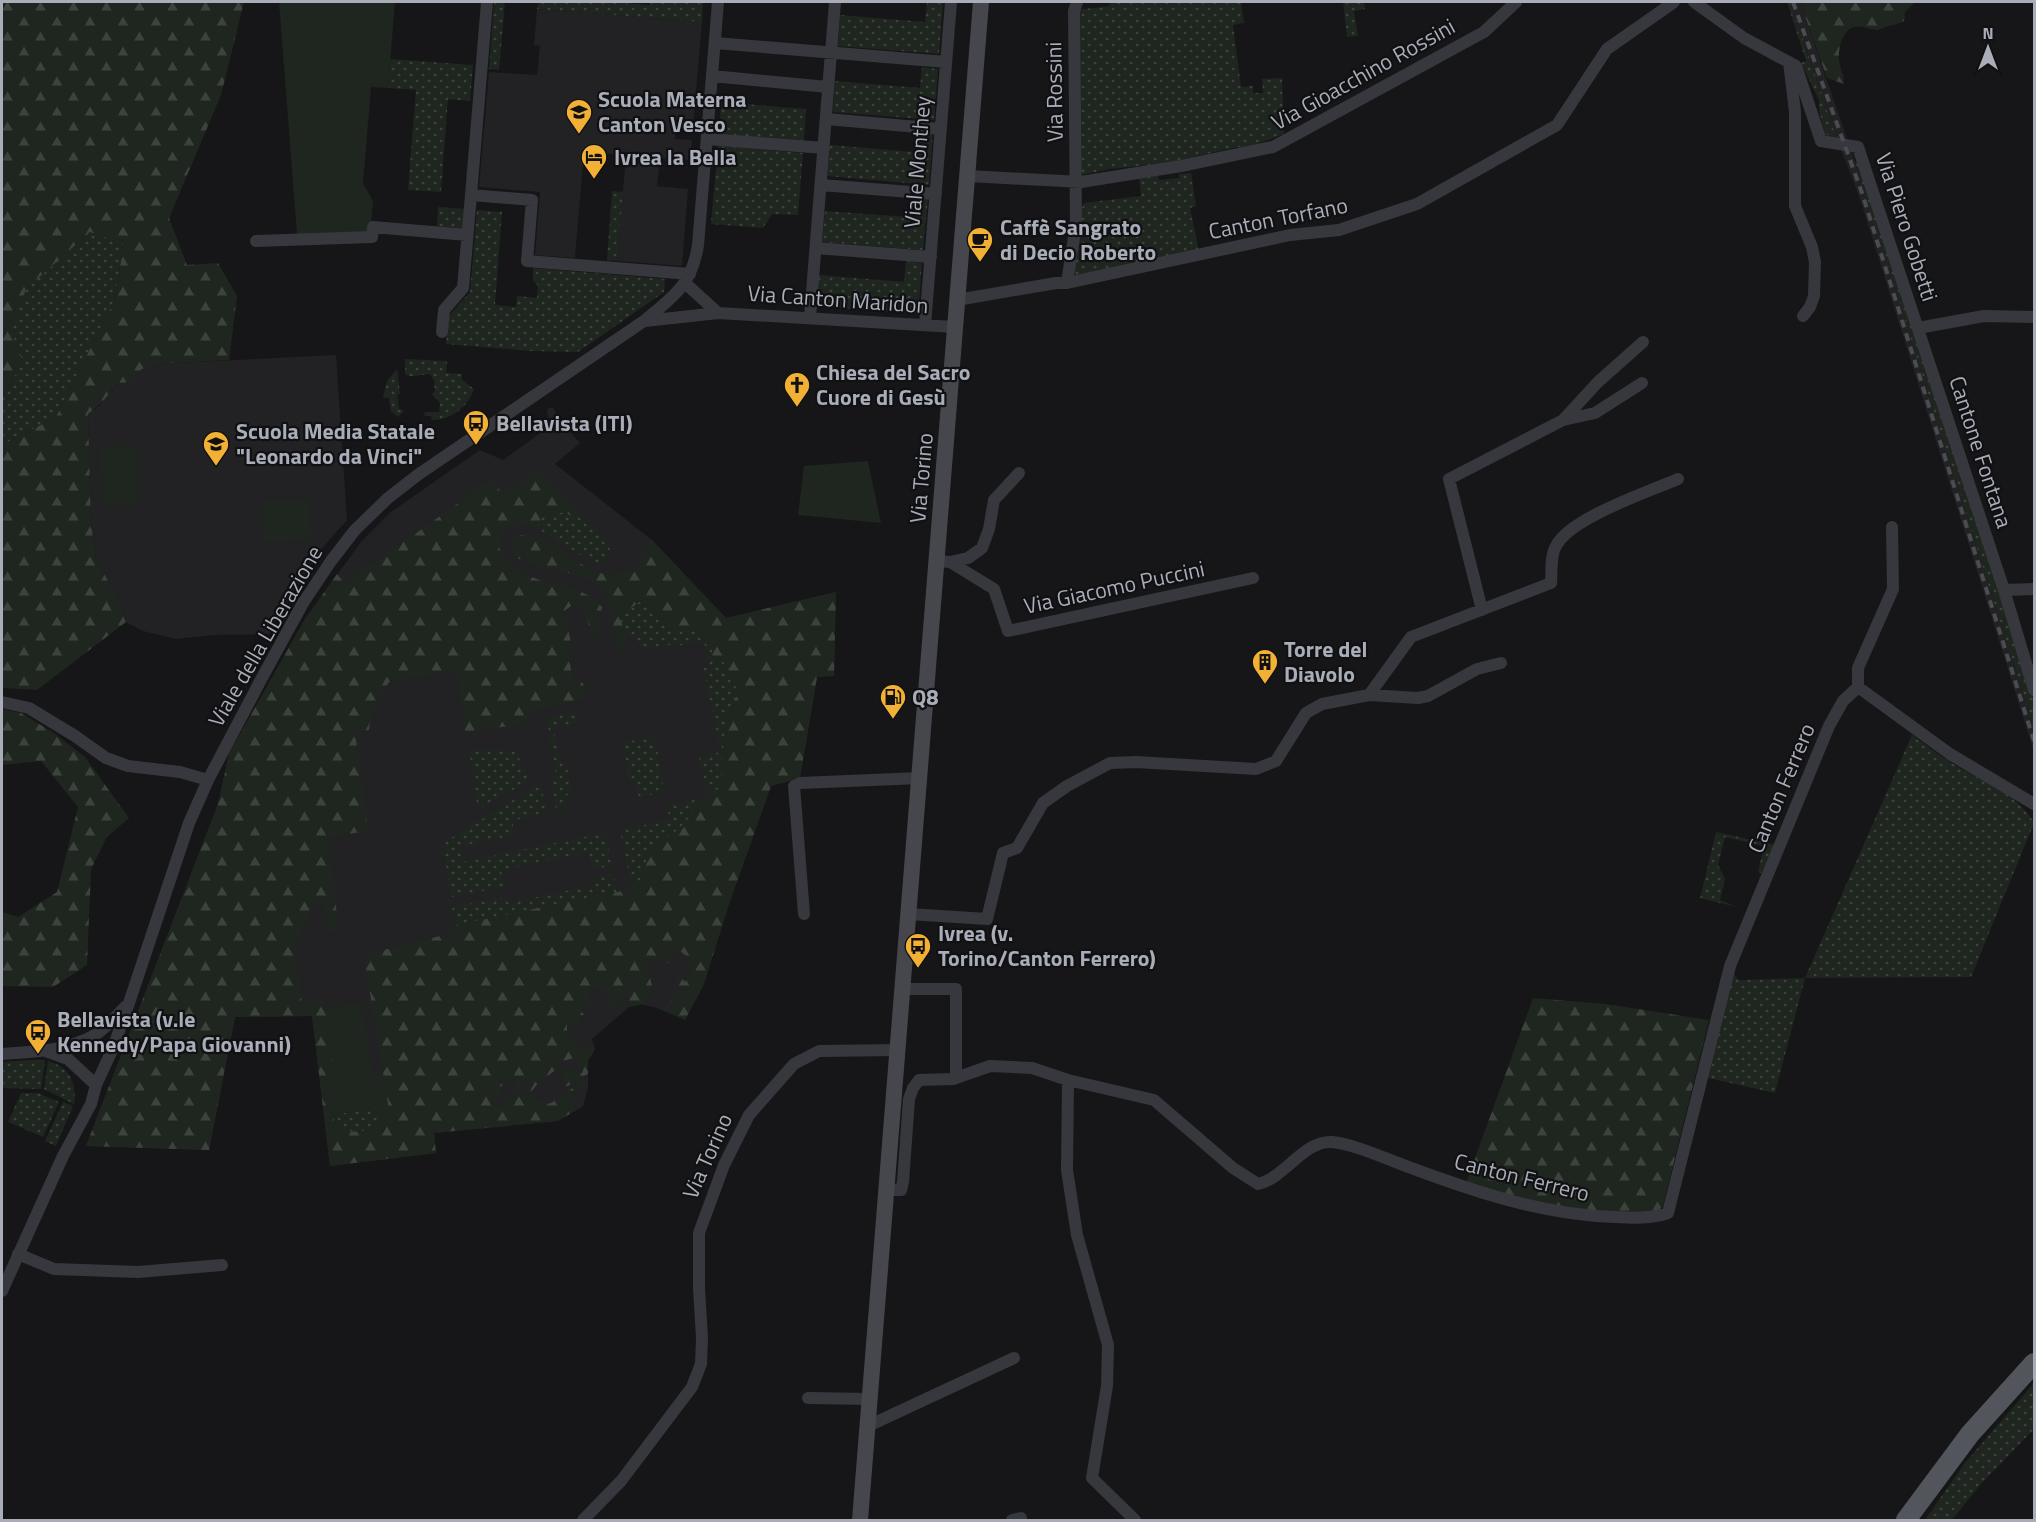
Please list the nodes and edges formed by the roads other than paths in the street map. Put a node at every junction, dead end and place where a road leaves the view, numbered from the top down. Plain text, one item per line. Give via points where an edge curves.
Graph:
1 (487, 2) edge
2 (718, 2) edge
3 (835, 2) edge
4 (951, 2) edge
5 (981, 2) edge
6 (1077, 2) edge
7 (1516, 2) edge
8 (1674, 2) edge
9 (1694, 2) edge
10 (715, 44) junction
11 (831, 53) junction
12 (946, 62) junction
13 (1789, 62) junction
14 (712, 76) junction
15 (828, 87) junction
16 (826, 119) junction
17 (941, 129) junction
18 (707, 139) junction
19 (824, 148) junction
20 (968, 176) junction
21 (1077, 181) junction
22 (821, 185) junction
23 (936, 194) junction
24 (471, 195) junction
25 (467, 235) junction
26 (256, 241) dead end
27 (816, 248) junction
28 (931, 256) junction
29 (687, 279) junction
30 (1067, 283) junction
31 (957, 300) junction
32 (718, 313) junction
33 (1803, 316) dead end
34 (810, 317) junction
35 (2034, 317) edge
36 (644, 321) junction
37 (925, 326) junction
38 (956, 327) junction
39 (1918, 328) junction
40 (442, 332) dead end
41 (1643, 342) dead end
42 (1642, 383) dead end
43 (1563, 420) junction
44 (1019, 473) dead end
45 (1678, 479) dead end
46 (1892, 527) dead end
47 (944, 562) junction
48 (1253, 578) dead end
49 (2034, 589) edge
50 (2004, 590) junction
51 (1482, 610) junction
52 (1501, 663) dead end
53 (1858, 687) junction
54 (2034, 690) edge
55 (1369, 695) junction
56 (2, 702) edge
57 (920, 778) junction
58 (208, 780) junction
59 (2034, 804) edge
60 (804, 914) dead end
61 (909, 914) junction
62 (903, 989) junction
63 (129, 1003) junction
64 (898, 1050) junction
65 (46, 1051) junction
66 (2, 1054) edge
67 (956, 1077) junction
68 (1068, 1080) junction
69 (96, 1085) junction
70 (887, 1190) junction
71 (18, 1254) junction
72 (222, 1265) dead end
73 (2, 1292) edge
74 (1014, 1358) dead end
75 (2034, 1363) edge
76 (808, 1398) dead end
77 (870, 1398) junction
78 (868, 1426) junction
79 (583, 1521) edge
80 (860, 1521) edge
81 (1135, 1521) edge
82 (1906, 1521) edge

1 - 24 street
2 - 10 street, Viale della Liberazione
3 - 11 street
4 - 12 street, Viale Monthey
5 - 20 street, Via Torino
6 - 21 street, Via Rossini
7 - 21 street, Via Gioacchino Rossini via 1484,32 1274,147
8 - 30 street, Canton Torfano via 1606,49 1557,126 1417,204 1339,230 1290,235
9 - 13 street via 1744,38
10 - 11 street
10 - 14 street, Viale della Liberazione
11 - 12 street
11 - 15 street
12 - 17 street, Viale Monthey
13 - 33 street via 1795,111 1795,206 1815,262 1814,296
13 - 39 street, Via Piero Gobetti via 1796,66 1821,141 1858,147
14 - 15 street
14 - 18 street, Viale della Liberazione
15 - 16 street
16 - 17 street
16 - 19 street
17 - 23 street, Viale Monthey
18 - 19 street
18 - 29 street, Viale della Liberazione via 696,261
19 - 22 street
20 - 21 street, Via Gioacchino Rossini
20 - 31 street, Via Torino
21 - 30 street, Via Rossini via 1076,224
22 - 23 street
22 - 27 street
23 - 28 street, Viale Monthey
24 - 25 street
24 - 29 street via 532,200 527,261
25 - 26 street via 373,227 372,237
25 - 40 street via 463,288 444,310
27 - 28 street
27 - 34 street
28 - 37 street, Viale Monthey
29 - 32 street, Via Canton Maridon
29 - 36 street, Viale della Liberazione via 677,294
30 - 31 street, Canton Torfano
31 - 38 street, Via Torino
32 - 34 street, Via Canton Maridon
32 - 36 street, Via Canton Maridon
34 - 37 street, Via Canton Maridon
35 - 39 street, Via Piero Gobetti via 1984,316
36 - 58 street, Viale della Liberazione via 419,474 355,530 303,603
37 - 38 street, Via Canton Maridon
38 - 47 street, Via Torino
39 - 50 street, Cantone Fontana
41 - 43 street
42 - 43 street via 1595,413
43 - 51 street via 1449,479
44 - 47 street via 994,500 982,548 968,558
45 - 51 street via 1581,523 1556,545 1551,583
46 - 53 street via 1893,589 1858,668
47 - 48 street, Via Giacomo Puccini via 994,589 1008,631
47 - 57 street, Via Torino
49 - 50 street
50 - 54 street, Cantone Fontana
51 - 55 street via 1411,637
52 - 55 street via 1477,669 1428,696
53 - 59 street via 1950,754
53 - 68 street, Canton Ferrero via 1843,701 1829,726 1730,966 1668,1213 1642,1218 1560,1213 1470,1190 1331,1142 1316,1144 1269,1181 1258,1184 1233,1168 1154,1100
55 - 61 street via 1322,704 1306,713 1276,761 1256,769 1110,763 1043,803 1017,848 1003,853 987,919
56 - 58 street via 29,708 106,758 128,766 180,772
57 - 60 street via 794,786
57 - 61 street, Via Torino
58 - 63 street, Viale della Liberazione via 189,823
61 - 62 street, Via Torino
62 - 64 street, Via Torino
62 - 67 street via 956,989
63 - 65 street via 96,1035
63 - 69 street, Viale della Liberazione
64 - 70 street, Via Torino
64 - 79 street, Via Torino via 819,1051 794,1064 749,1114 724,1165 699,1233 702,1347 693,1387 621,1481
65 - 66 street
65 - 69 street via 68,1059
67 - 68 street, Canton Ferrero via 990,1066 1032,1068
67 - 70 street, Canton Ferrero via 919,1080 913,1088 901,1190
68 - 81 street via 1067,1170 1077,1235 1108,1345 1107,1386 1092,1478
69 - 71 street, Viale della Liberazione via 88,1112
70 - 77 street, Via Torino
71 - 72 street via 54,1269 138,1272
71 - 73 street, Viale della Liberazione
74 - 78 street
75 - 82 main road via 1970,1434
76 - 77 street
77 - 78 street, Via Torino
78 - 80 street, Via Torino

